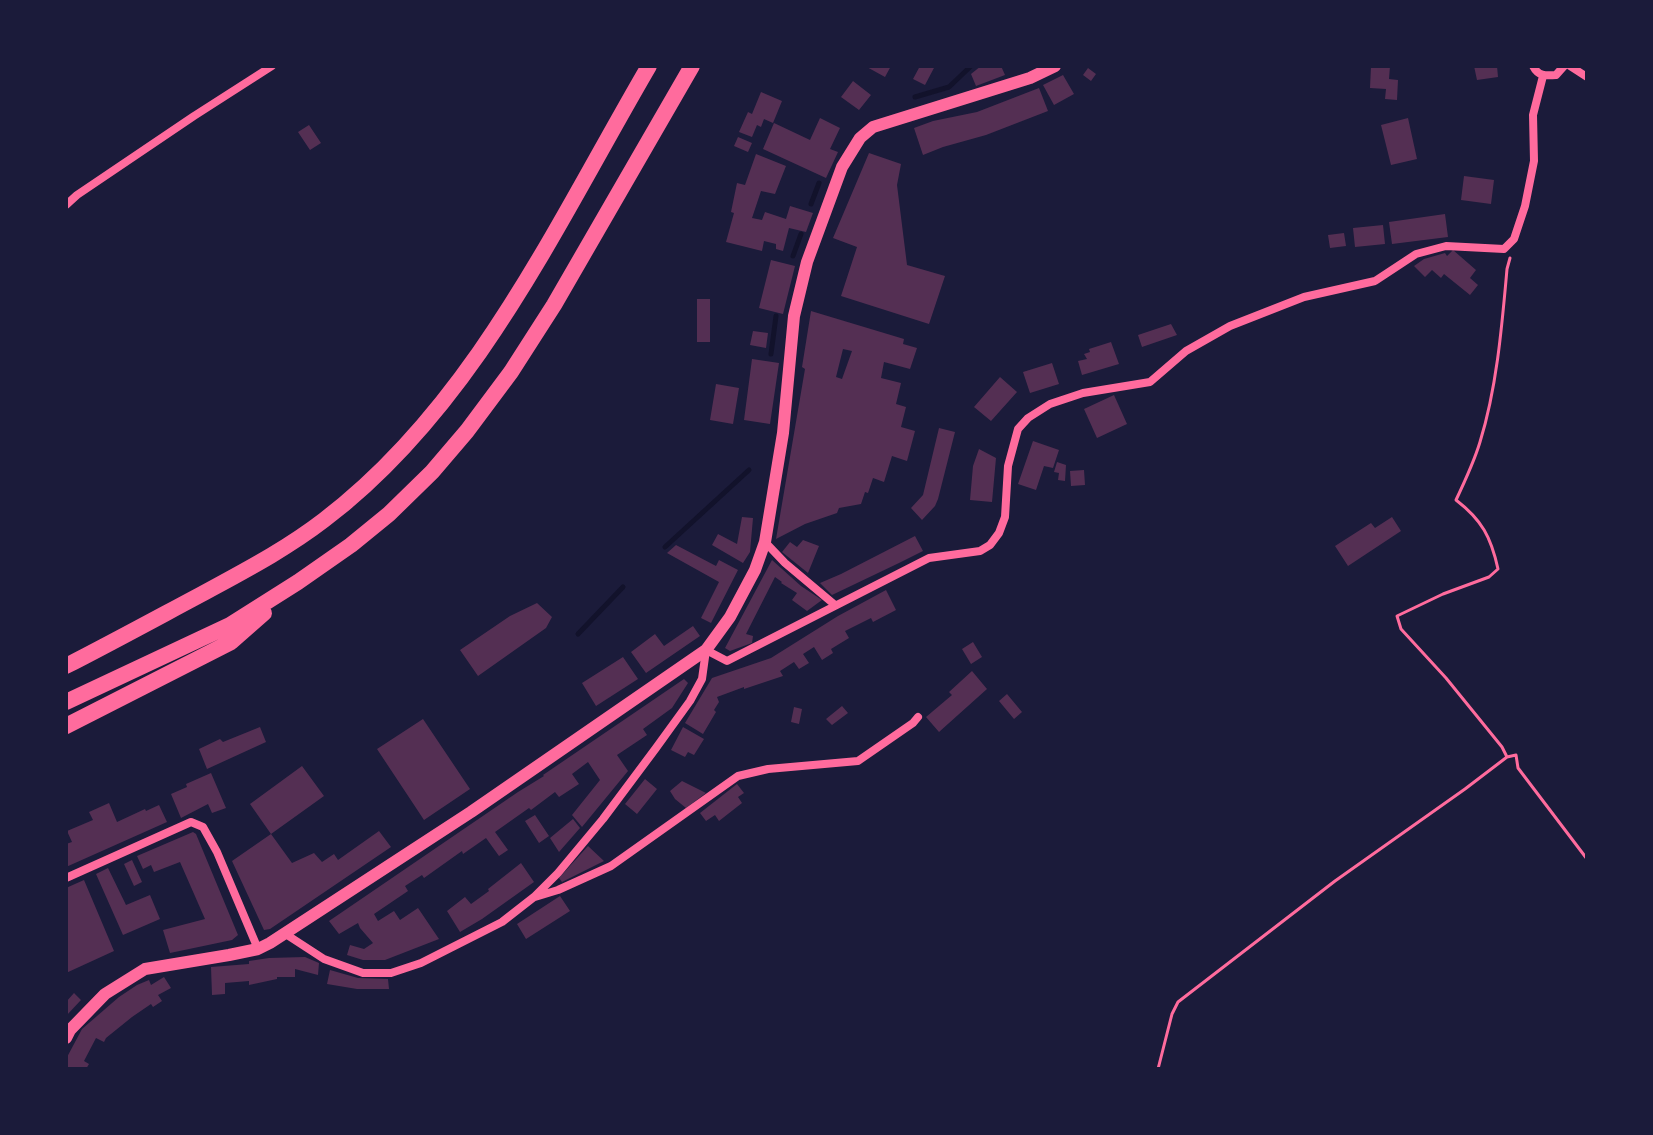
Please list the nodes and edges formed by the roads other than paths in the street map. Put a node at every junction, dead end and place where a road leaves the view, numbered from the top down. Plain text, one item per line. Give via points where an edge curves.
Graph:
1 (272, 66) edge
2 (649, 66) edge
3 (692, 66) edge
4 (1055, 66) edge
5 (1533, 66) edge
6 (1564, 66) edge
7 (1570, 66) edge
8 (1543, 76) junction
9 (1587, 77) edge
10 (66, 205) edge
11 (765, 542) junction
12 (298, 582) junction
13 (835, 605) junction
14 (706, 650) junction
15 (66, 666) edge
16 (66, 702) edge
17 (918, 717) dead end
18 (66, 726) edge
19 (66, 878) edge
20 (534, 897) junction
21 (284, 933) junction
22 (258, 949) junction
23 (66, 1038) edge

1 - 10 street
2 - 15 highway via 484,347 413,436 324,520 266,560
3 - 12 highway via 554,305 467,431 389,514
4 - 11 street via 873,127 842,167 807,262 794,316
5 - 8 street
6 - 8 street via 1556,75
7 - 9 street
8 - 13 street via 1533,115 1534,161 1525,206 1514,239 1504,249 1446,246 1416,254 1375,281 1304,297 1230,326 1186,351 1150,382 1050,404 1018,429 1008,466 1005,517 990,545 929,558
11 - 13 street
11 - 14 street via 730,617
12 - 16 highway via 230,625
12 - 18 highway via 231,642
13 - 14 street via 727,661
14 - 20 street via 702,679 690,701 603,819
14 - 21 street
17 - 20 street via 858,761 738,776 611,866
19 - 22 street via 191,822 203,827 217,852
20 - 21 street via 502,922 391,973 363,973 324,959
21 - 22 street
22 - 23 street via 145,969 105,994

